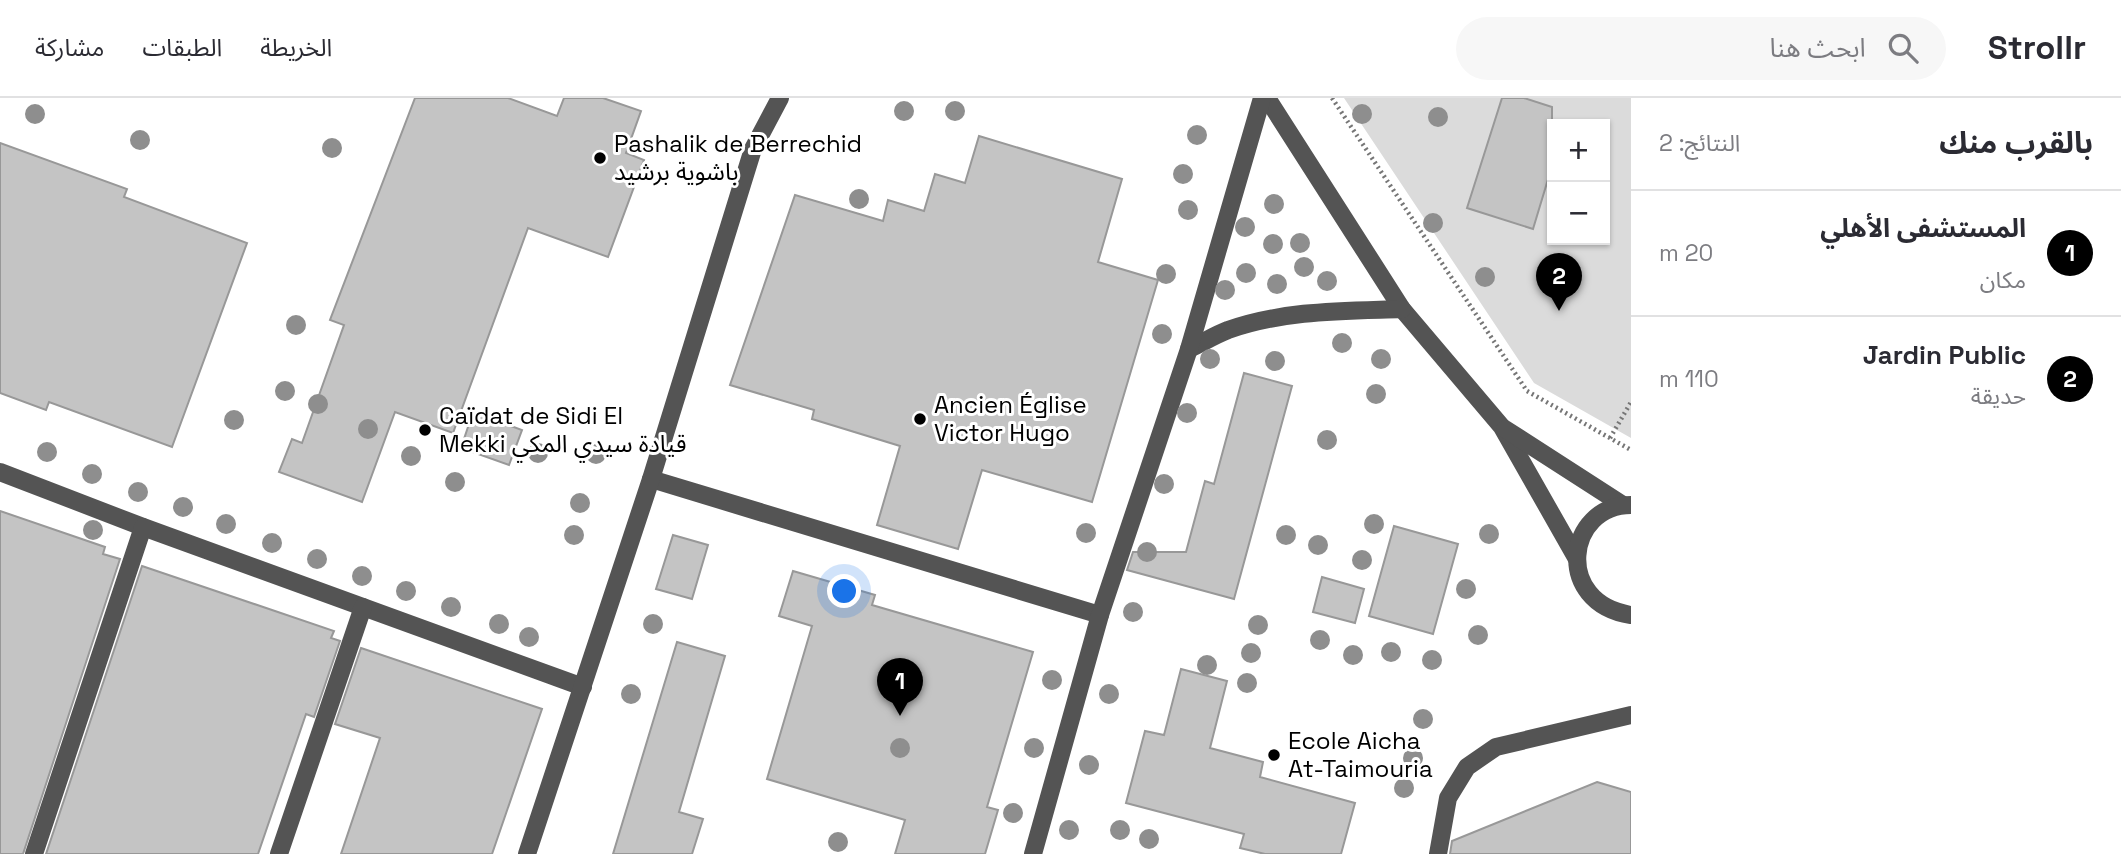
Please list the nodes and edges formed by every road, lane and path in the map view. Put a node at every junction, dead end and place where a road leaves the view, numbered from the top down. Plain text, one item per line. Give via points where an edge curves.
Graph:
1 (780, 98) edge
2 (1264, 98) edge
3 (1332, 98) edge
4 (1402, 309) junction
5 (1189, 349) junction
6 (1631, 402) edge
7 (1502, 427) junction
8 (1610, 438) junction
9 (1631, 450) edge
10 (0, 472) edge
11 (651, 480) junction
12 (1627, 505) edge
13 (143, 527) junction
14 (1577, 559) junction
15 (363, 607) junction
16 (1100, 615) junction
17 (1631, 616) edge
18 (583, 687) junction
19 (1631, 715) edge
20 (34, 854) edge
21 (279, 854) edge
22 (527, 854) edge
23 (1033, 854) edge
24 (1438, 854) edge

1 - 11 street via 753,149
2 - 4 street
2 - 5 street
3 - 8 path via 1527,391
4 - 5 street via 1277,317 1228,330
4 - 7 street
5 - 16 street
6 - 8 path
7 - 12 street
7 - 14 street
8 - 9 path
10 - 13 street
11 - 16 street
11 - 18 street
12 - 14 street via 1605,511 1590,523 1580,540
13 - 15 street
13 - 20 street
14 - 17 street via 1589,595 1603,607
15 - 18 street
15 - 21 street
16 - 23 street
18 - 22 street
19 - 24 street via 1496,747 1467,767 1448,798

